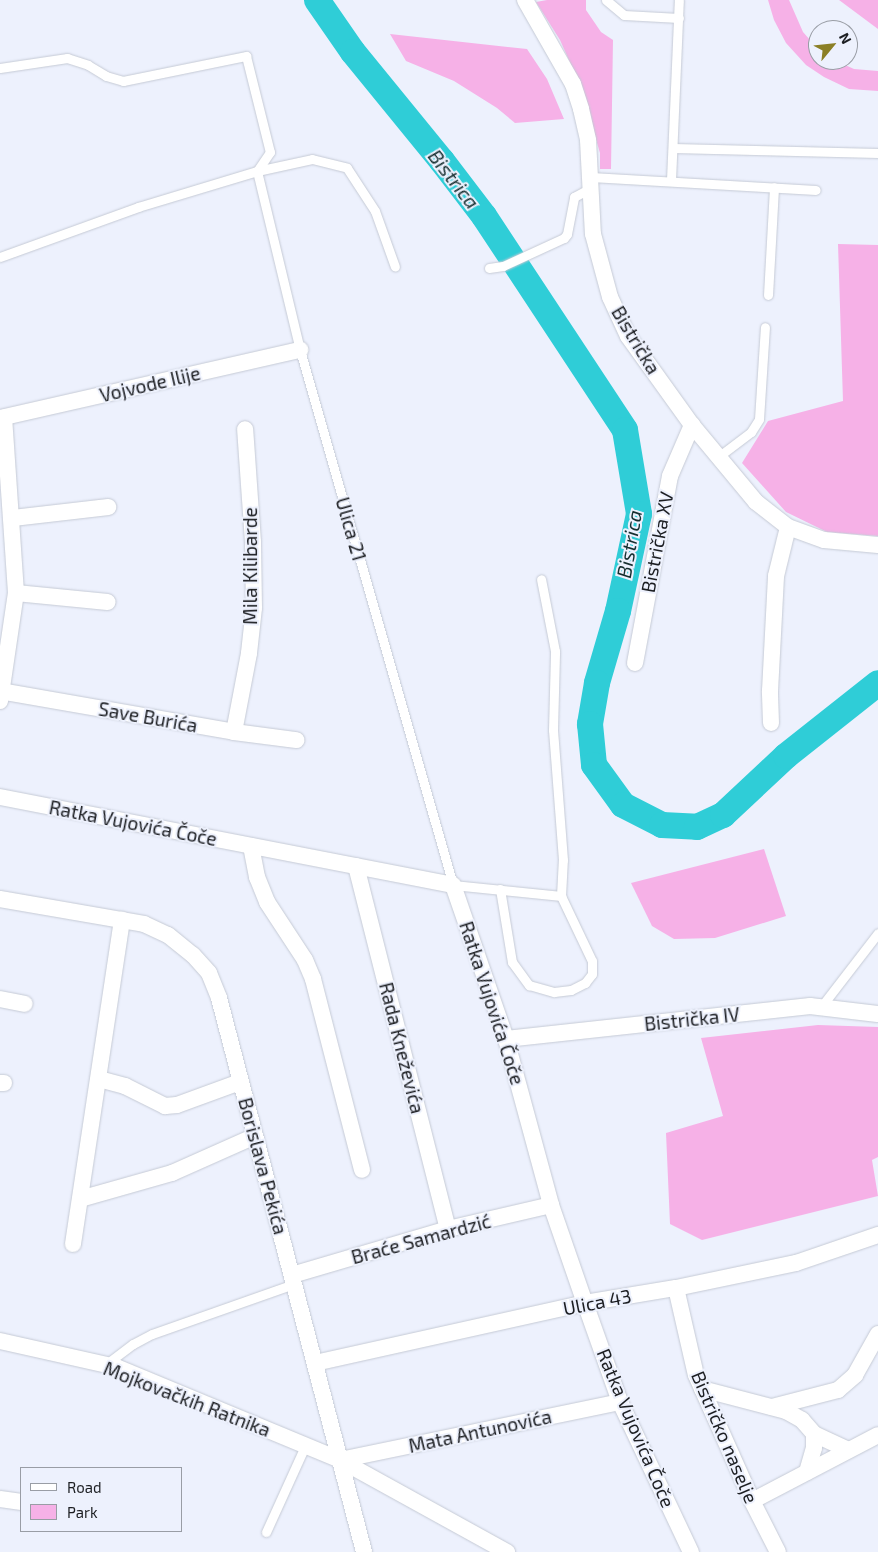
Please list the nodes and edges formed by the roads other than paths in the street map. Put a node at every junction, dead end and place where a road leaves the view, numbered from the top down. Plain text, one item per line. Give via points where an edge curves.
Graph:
1 (525, 0) edge
2 (606, 0) edge
3 (680, 0) edge
4 (679, 18) junction
5 (0, 68) edge
6 (673, 148) junction
7 (878, 153) edge
8 (258, 171) junction
9 (671, 180) junction
10 (591, 182) junction
11 (774, 187) junction
12 (816, 190) dead end
13 (0, 257) edge
14 (395, 267) dead end
15 (489, 268) dead end
16 (768, 294) dead end
17 (764, 327) dead end
18 (300, 350) junction
19 (2, 418) edge
20 (692, 425) junction
21 (244, 429) dead end
22 (718, 457) junction
23 (108, 507) dead end
24 (13, 518) junction
25 (788, 527) junction
26 (878, 544) edge
27 (541, 579) dead end
28 (16, 593) junction
29 (108, 602) dead end
30 (635, 662) dead end
31 (1, 695) edge
32 (771, 722) dead end
33 (234, 732) junction
34 (296, 740) dead end
35 (0, 797) edge
36 (251, 846) junction
37 (356, 866) junction
38 (453, 885) junction
39 (500, 889) junction
40 (561, 896) junction
41 (0, 898) edge
42 (122, 920) junction
43 (878, 933) edge
44 (0, 999) edge
45 (25, 1004) dead end
46 (821, 1007) junction
47 (878, 1014) edge
48 (506, 1039) junction
49 (99, 1079) junction
50 (240, 1082) junction
51 (255, 1136) junction
52 (362, 1170) dead end
53 (80, 1199) junction
54 (551, 1205) junction
55 (448, 1229) junction
56 (878, 1235) edge
57 (74, 1244) dead end
58 (293, 1279) junction
59 (676, 1288) junction
60 (585, 1303) junction
61 (878, 1334) edge
62 (0, 1341) edge
63 (315, 1363) junction
64 (105, 1365) junction
65 (702, 1389) junction
66 (620, 1402) junction
67 (770, 1407) junction
68 (814, 1434) junction
69 (878, 1435) edge
70 (305, 1446) junction
71 (849, 1450) junction
72 (340, 1460) junction
73 (808, 1472) junction
74 (0, 1499) edge
75 (752, 1501) junction
76 (20, 1502) edge
77 (266, 1532) dead end
78 (364, 1552) edge
79 (508, 1552) edge
80 (691, 1552) edge
81 (778, 1552) edge

1 - 10 street, Bistrička via 573,84 588,140
2 - 4 lane via 624,16
3 - 4 lane
4 - 6 lane
5 - 8 lane via 67,58 123,81 246,56 270,152
6 - 7 lane
6 - 9 lane
8 - 13 lane via 138,208
8 - 14 lane via 312,159 347,168 375,211
8 - 18 lane, Ulica 21
9 - 10 lane
9 - 11 lane
10 - 15 lane via 574,197 564,238 503,266
10 - 20 street, Bistrička via 593,234 610,297 628,336
11 - 12 lane
11 - 16 lane
17 - 22 lane via 758,419 751,432
18 - 19 street, Vojvode Ilije
18 - 38 lane, Ulica 21
19 - 24 street
20 - 22 street, Bistrička
20 - 30 street, Bistrička XV via 670,476
21 - 33 street, Mila Kilibarde via 254,542 254,608
22 - 25 street, Bistrička via 756,502
23 - 24 street
24 - 28 street
25 - 26 street, Bistrička via 824,540
25 - 32 street via 776,576
27 - 40 lane via 555,651 553,730 563,860
28 - 29 street
28 - 31 street
31 - 33 street, Save Burića
33 - 34 street, Save Burića
35 - 36 street, Ratka Vujovića Čoče
36 - 37 street, Ratka Vujovića Čoče
36 - 52 street via 257,877 267,902 305,960 313,979
37 - 38 street, Ratka Vujovića Čoče
37 - 55 street, Rada Kneževića
38 - 39 lane
38 - 48 street, Ratka Vujovića Čoče
39 - 40 lane
39 - 40 lane via 512,962 529,985 554,992 571,990 585,983 592,974 592,961
41 - 42 street, Borislava Pekića
42 - 49 street
42 - 50 street, Borislava Pekića via 144,924 168,935 209,973 219,998
43 - 46 lane
44 - 45 street
46 - 47 street, Bistrička IV
46 - 48 street, Bistrička IV
48 - 54 street, Ratka Vujovića Čoče
49 - 50 street via 125,1086 165,1106 177,1105
49 - 53 street
50 - 51 street, Borislava Pekića
51 - 53 street via 172,1173
51 - 58 street, Borislava Pekića
53 - 57 street
54 - 55 street, Braće Samardzić
54 - 60 street, Ratka Vujovića Čoče
55 - 58 street, Braće Samardzić
56 - 59 street, Ulica 43 via 796,1263
58 - 63 street, Borislava Pekića
58 - 64 lane via 152,1334
59 - 60 street, Ulica 43
59 - 65 street, Bistričko naselje
60 - 63 street, Ulica 43
60 - 66 street, Ratka Vujovića Čoče
61 - 67 street via 855,1375 838,1390
62 - 64 street, Mojkovačkih Ratnika
63 - 72 street, Borislava Pekića
64 - 70 street, Mojkovačkih Ratnika
65 - 67 street
65 - 75 street, Bistričko naselje
66 - 72 street, Mata Antunovića
66 - 80 street, Ratka Vujovića Čoče
67 - 68 street via 802,1420
68 - 71 street
68 - 73 street
69 - 71 street
70 - 72 street, Mojkovačkih Ratnika
70 - 77 lane
71 - 73 street
72 - 78 street, Borislava Pekića
72 - 79 street, Mojkovačkih Ratnika
73 - 75 street
74 - 76 street
75 - 81 street, Bistričko naselje

